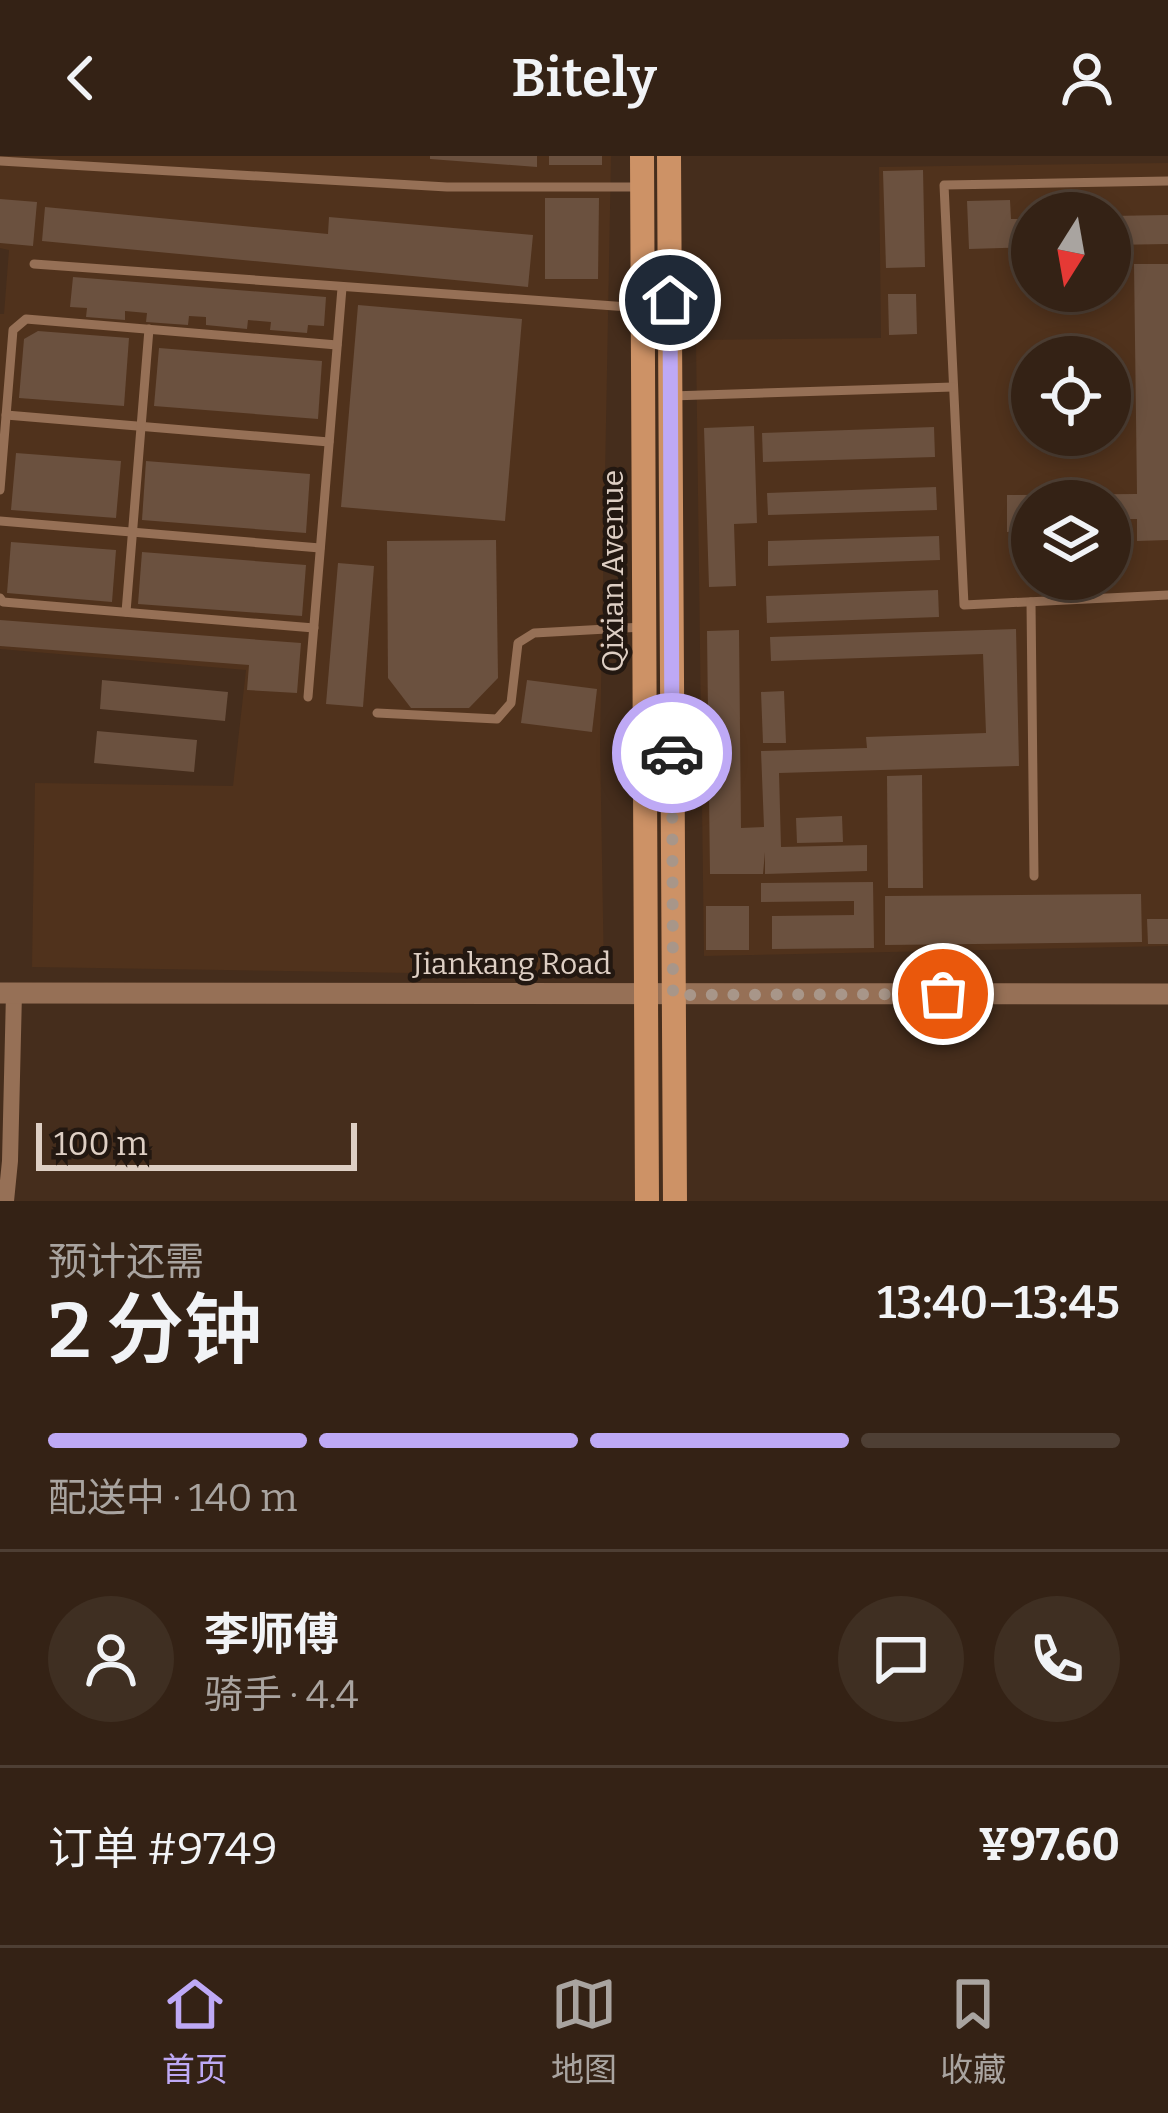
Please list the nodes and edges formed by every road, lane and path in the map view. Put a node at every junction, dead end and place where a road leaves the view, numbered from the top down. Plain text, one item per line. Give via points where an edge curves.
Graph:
1 (642, 156) edge
2 (669, 156) edge
3 (64, 160) edge
4 (0, 161) edge
5 (1168, 181) edge
6 (642, 187) junction
7 (34, 264) dead end
8 (342, 288) junction
9 (642, 308) junction
10 (149, 329) junction
11 (337, 345) junction
12 (953, 387) junction
13 (670, 396) junction
14 (6, 415) junction
15 (141, 426) junction
16 (329, 442) junction
17 (0, 490) edge
18 (0, 521) edge
19 (132, 532) junction
20 (320, 548) junction
21 (1168, 595) edge
22 (0, 598) edge
23 (1031, 602) junction
24 (126, 612) junction
25 (644, 627) junction
26 (314, 628) junction
27 (308, 697) dead end
28 (377, 713) dead end
29 (1034, 876) dead end
30 (7, 993) edge
31 (646, 994) junction
32 (1168, 994) edge
33 (673, 995) junction
34 (4, 1194) edge
35 (647, 1201) edge
36 (674, 1201) edge

1 - 6 main road, Qixian Avenue
2 - 13 main road, Qixian Avenue
3 - 4 lane
3 - 6 lane via 447,187
5 - 12 lane via 944,185
6 - 9 main road, Qixian Avenue
7 - 8 lane
8 - 9 lane
8 - 11 lane
9 - 25 main road, Qixian Avenue
10 - 11 lane
10 - 14 lane via 26,319 13,330
10 - 15 lane
11 - 16 lane
12 - 13 lane
12 - 23 lane via 964,605
13 - 33 main road, Qixian Avenue
14 - 15 lane
14 - 17 lane
15 - 16 lane
15 - 19 lane
16 - 20 lane
18 - 19 lane
19 - 20 lane
19 - 24 lane
20 - 26 lane
21 - 23 lane
22 - 24 lane
23 - 29 lane
24 - 26 lane
25 - 28 lane via 534,633 518,643 511,703 497,719
25 - 31 main road, Qixian Avenue
26 - 27 lane
30 - 31 street, Jiankang Road
30 - 34 street
31 - 33 street, Jiankang Road
31 - 35 main road, Qixian Avenue
32 - 33 street, Jiankang Road
33 - 36 main road, Qixian Avenue

